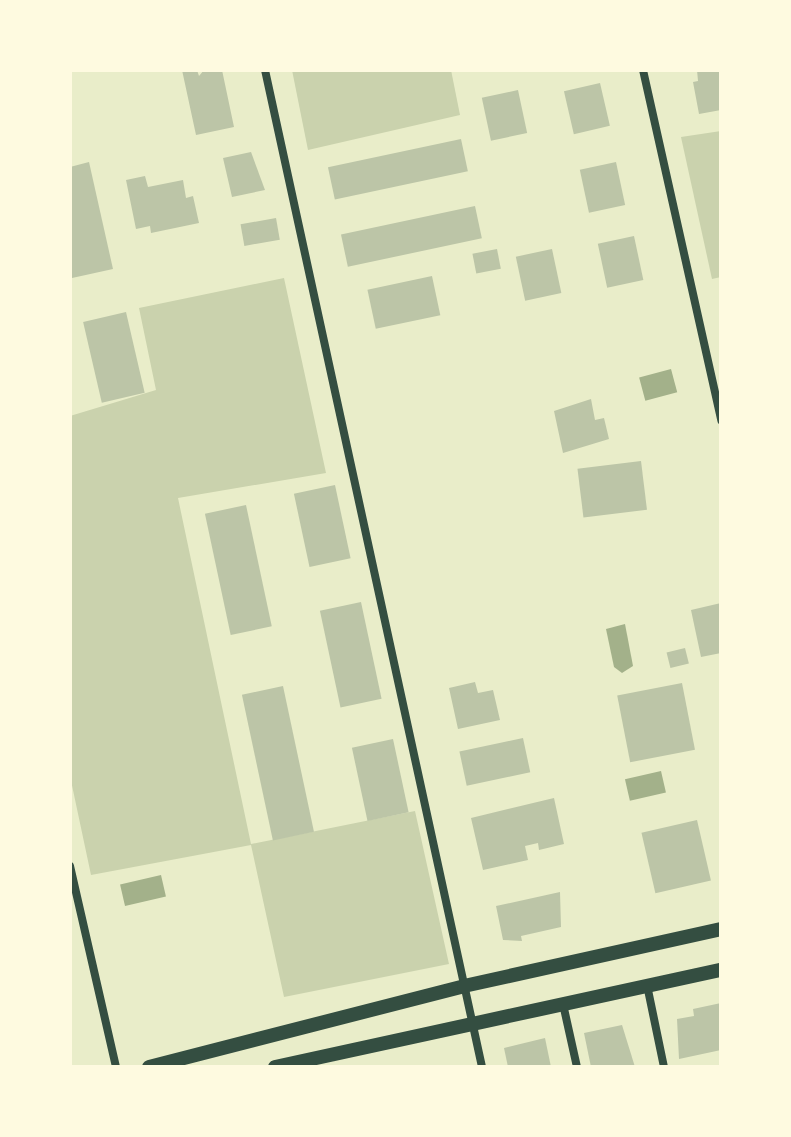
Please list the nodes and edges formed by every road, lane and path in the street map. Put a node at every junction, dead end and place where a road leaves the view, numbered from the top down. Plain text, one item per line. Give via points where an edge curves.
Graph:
1 (265, 70) edge
2 (643, 70) edge
3 (721, 420) edge
4 (70, 866) edge
5 (721, 929) edge
6 (721, 970) edge
7 (647, 985) junction
8 (464, 986) junction
9 (563, 1003) junction
10 (473, 1024) junction
11 (116, 1067) edge
12 (149, 1067) edge
13 (275, 1067) edge
14 (482, 1067) edge
15 (577, 1067) edge
16 (664, 1067) edge

1 - 8 street
2 - 3 street
4 - 11 street
5 - 8 street
6 - 7 street
7 - 9 street
7 - 16 street
8 - 10 street
8 - 12 street
9 - 10 street
9 - 15 street
10 - 13 street
10 - 14 street

